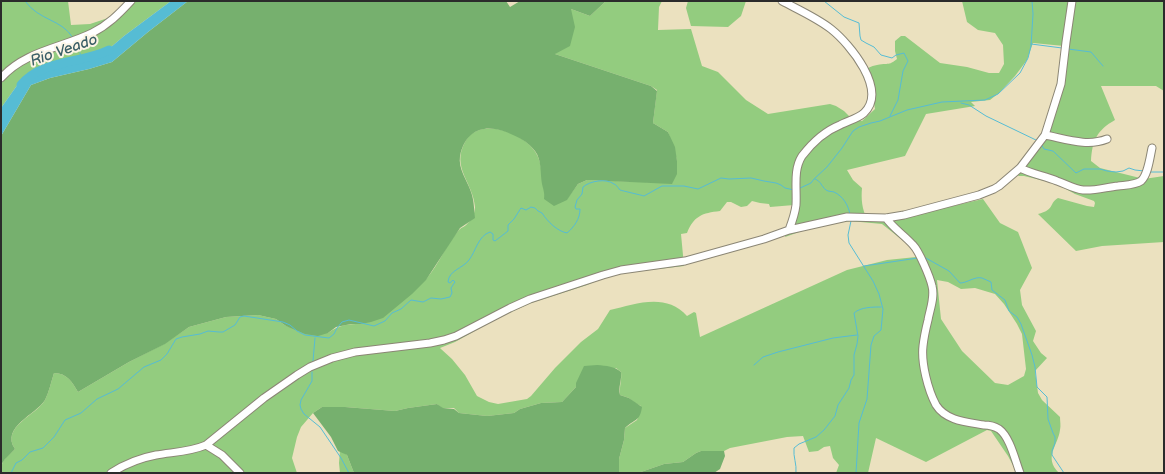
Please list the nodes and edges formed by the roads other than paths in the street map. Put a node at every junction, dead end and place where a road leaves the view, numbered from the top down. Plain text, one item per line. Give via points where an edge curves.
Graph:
1 (131, 1) edge
2 (782, 1) edge
3 (1072, 1) edge
4 (1, 78) edge
5 (1046, 135) junction
6 (1107, 139) dead end
7 (1152, 148) dead end
8 (1020, 168) junction
9 (886, 218) junction
10 (789, 230) junction
11 (206, 445) junction
12 (111, 473) edge
13 (240, 473) edge
14 (1020, 473) edge

1 - 4 street via 99,29 32,56
2 - 10 street via 841,38 866,72 872,92 870,104 863,113 827,131 802,157 796,172 795,214
3 - 5 street via 1062,78
5 - 6 street via 1088,143
5 - 8 street
7 - 8 street via 1144,177 1133,184 1082,190
8 - 9 street via 987,192
9 - 10 street via 847,217
9 - 14 street via 917,250 932,287 922,355 935,403 949,417 1000,429
10 - 11 street via 685,261 613,272 530,299 444,340 332,358 297,375
11 - 12 street via 185,452 143,458
11 - 13 street

